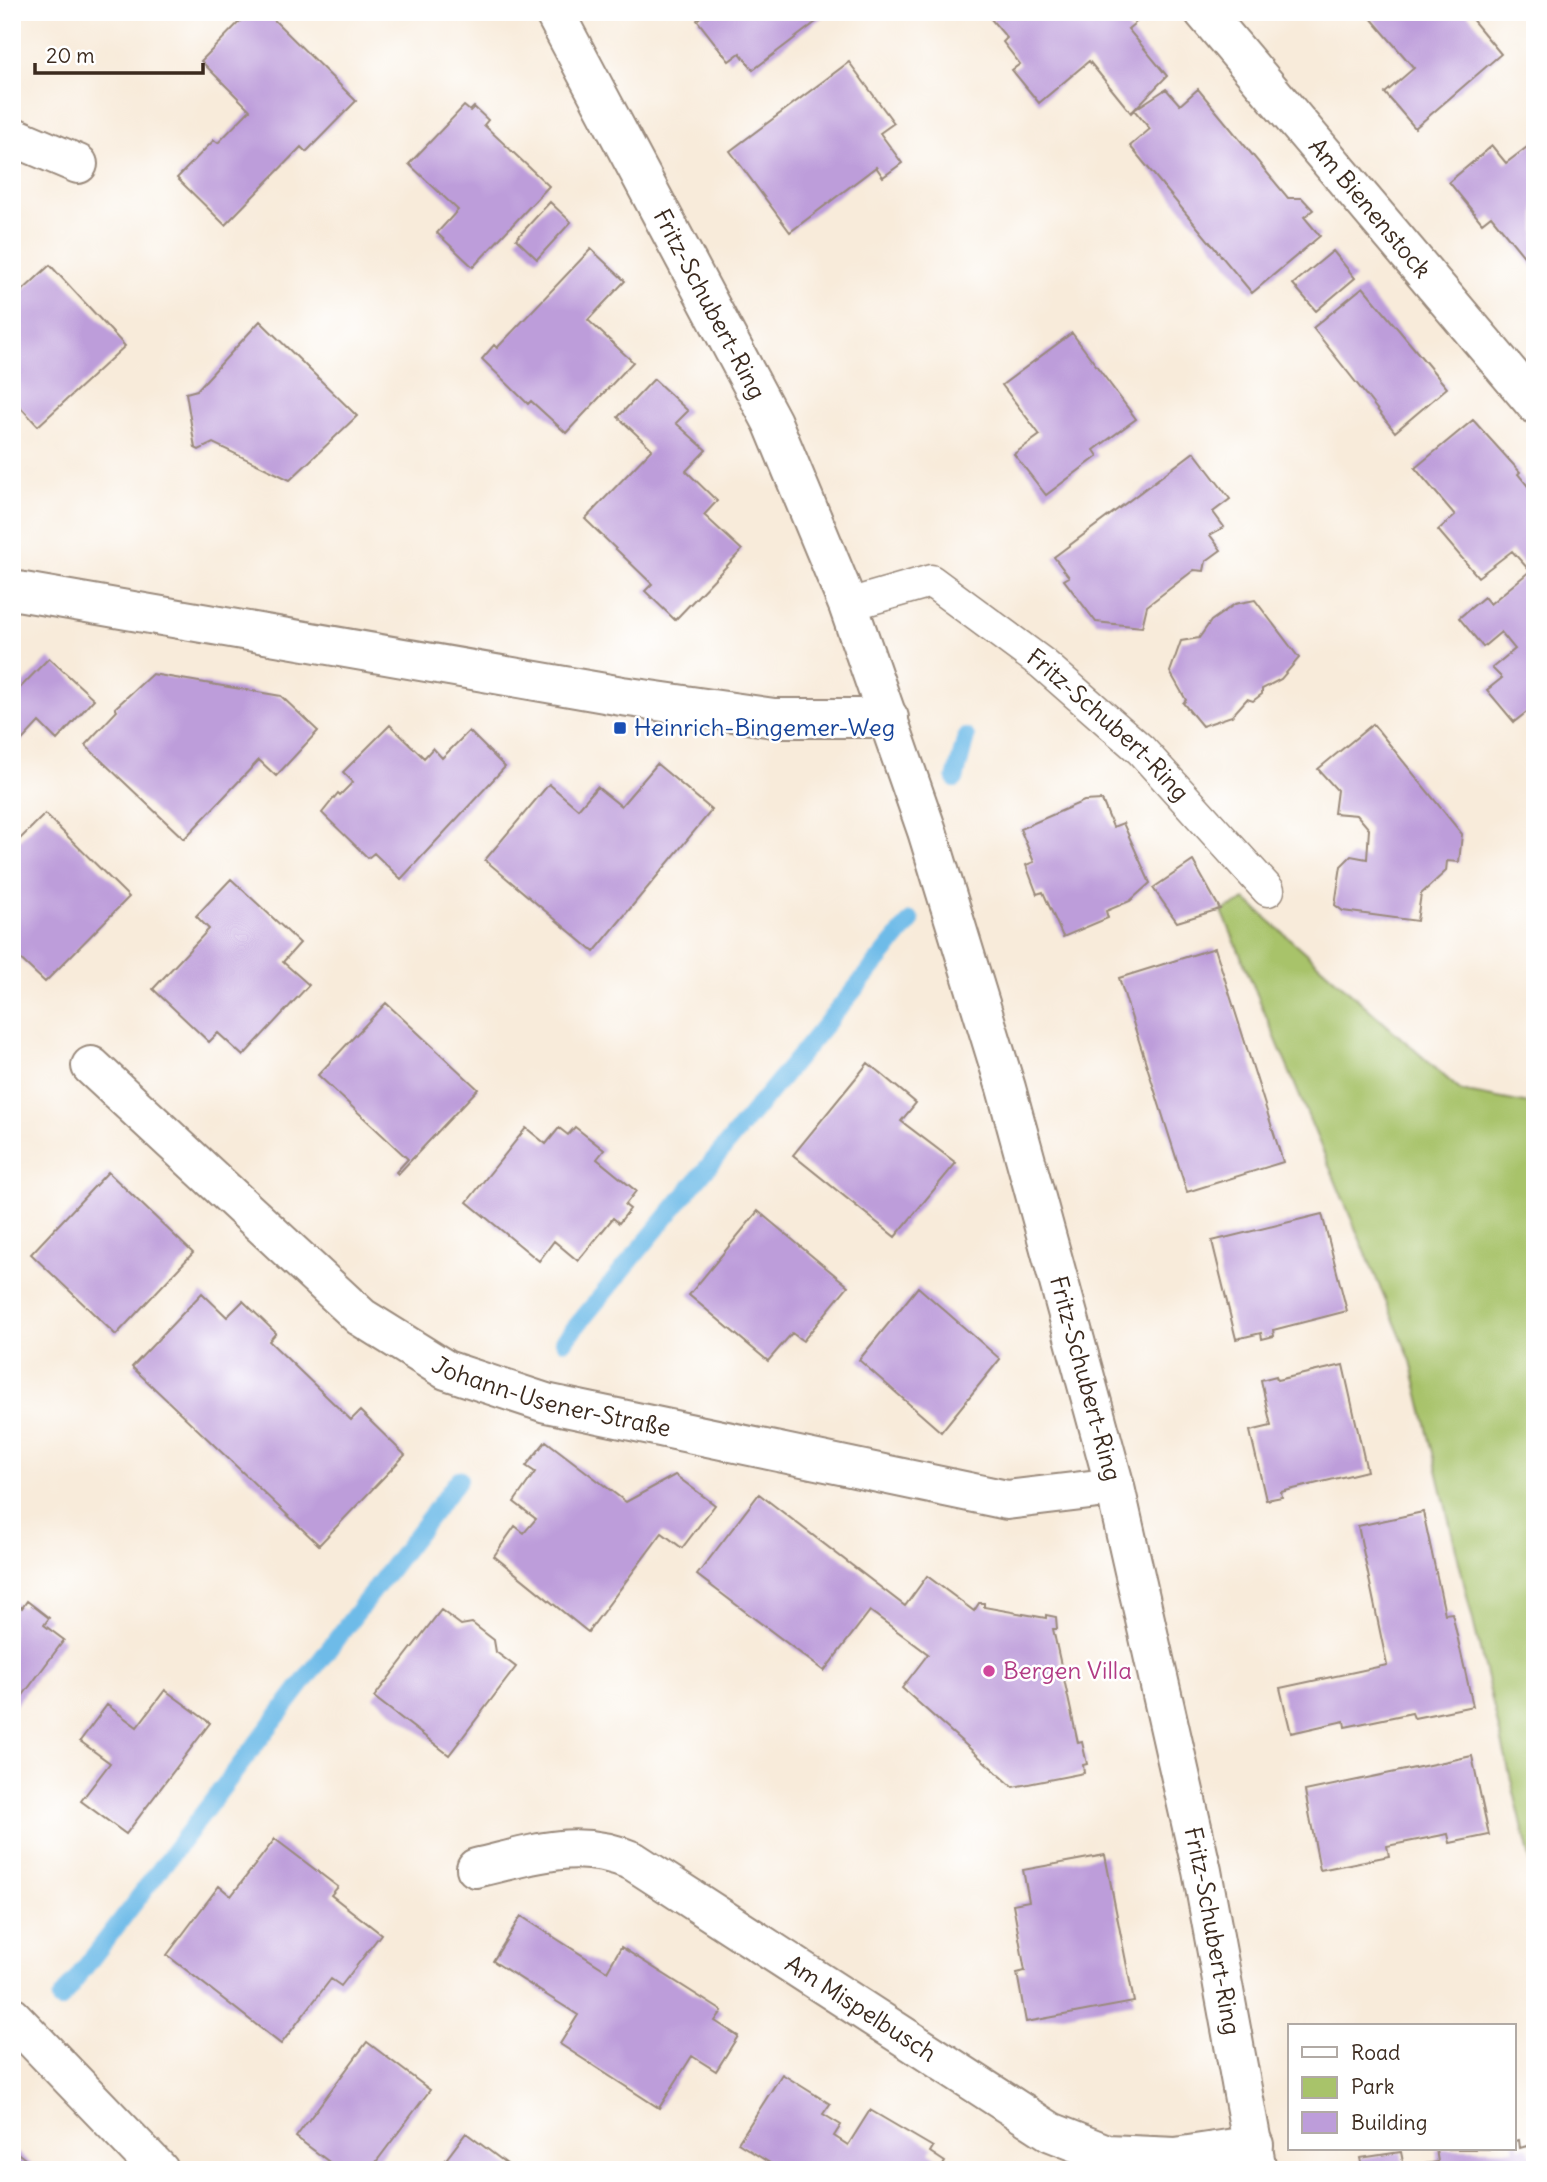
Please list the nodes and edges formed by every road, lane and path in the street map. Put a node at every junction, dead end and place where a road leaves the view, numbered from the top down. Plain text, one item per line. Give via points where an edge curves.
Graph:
1 (554, 12) edge
2 (1204, 12) edge
3 (12, 136) edge
4 (78, 164) dead end
5 (1535, 404) edge
6 (12, 590) edge
7 (848, 605) junction
8 (889, 718) junction
9 (1268, 890) dead end
10 (91, 1066) dead end
11 (1115, 1487) junction
12 (476, 1868) dead end
13 (12, 2017) edge
14 (1255, 2158) edge
15 (159, 2170) edge

1 - 7 street, Fritz-Schubert-Ring via 772,422
2 - 5 street, Am Bienenstock
3 - 4 street
6 - 8 street via 622,696 774,718
7 - 8 street, Fritz-Schubert-Ring
7 - 9 lane, Fritz-Schubert-Ring via 931,581 1043,664 1141,750
8 - 11 street, Fritz-Schubert-Ring via 1006,1088
10 - 11 street, Johann-Usener-Straße via 361,1317 446,1370 546,1403 1007,1500
11 - 14 street, Fritz-Schubert-Ring via 1202,1871
12 - 14 street, Am Mispelbusch via 569,1847 611,1852 633,1861 1051,2132 1107,2154
13 - 15 street

